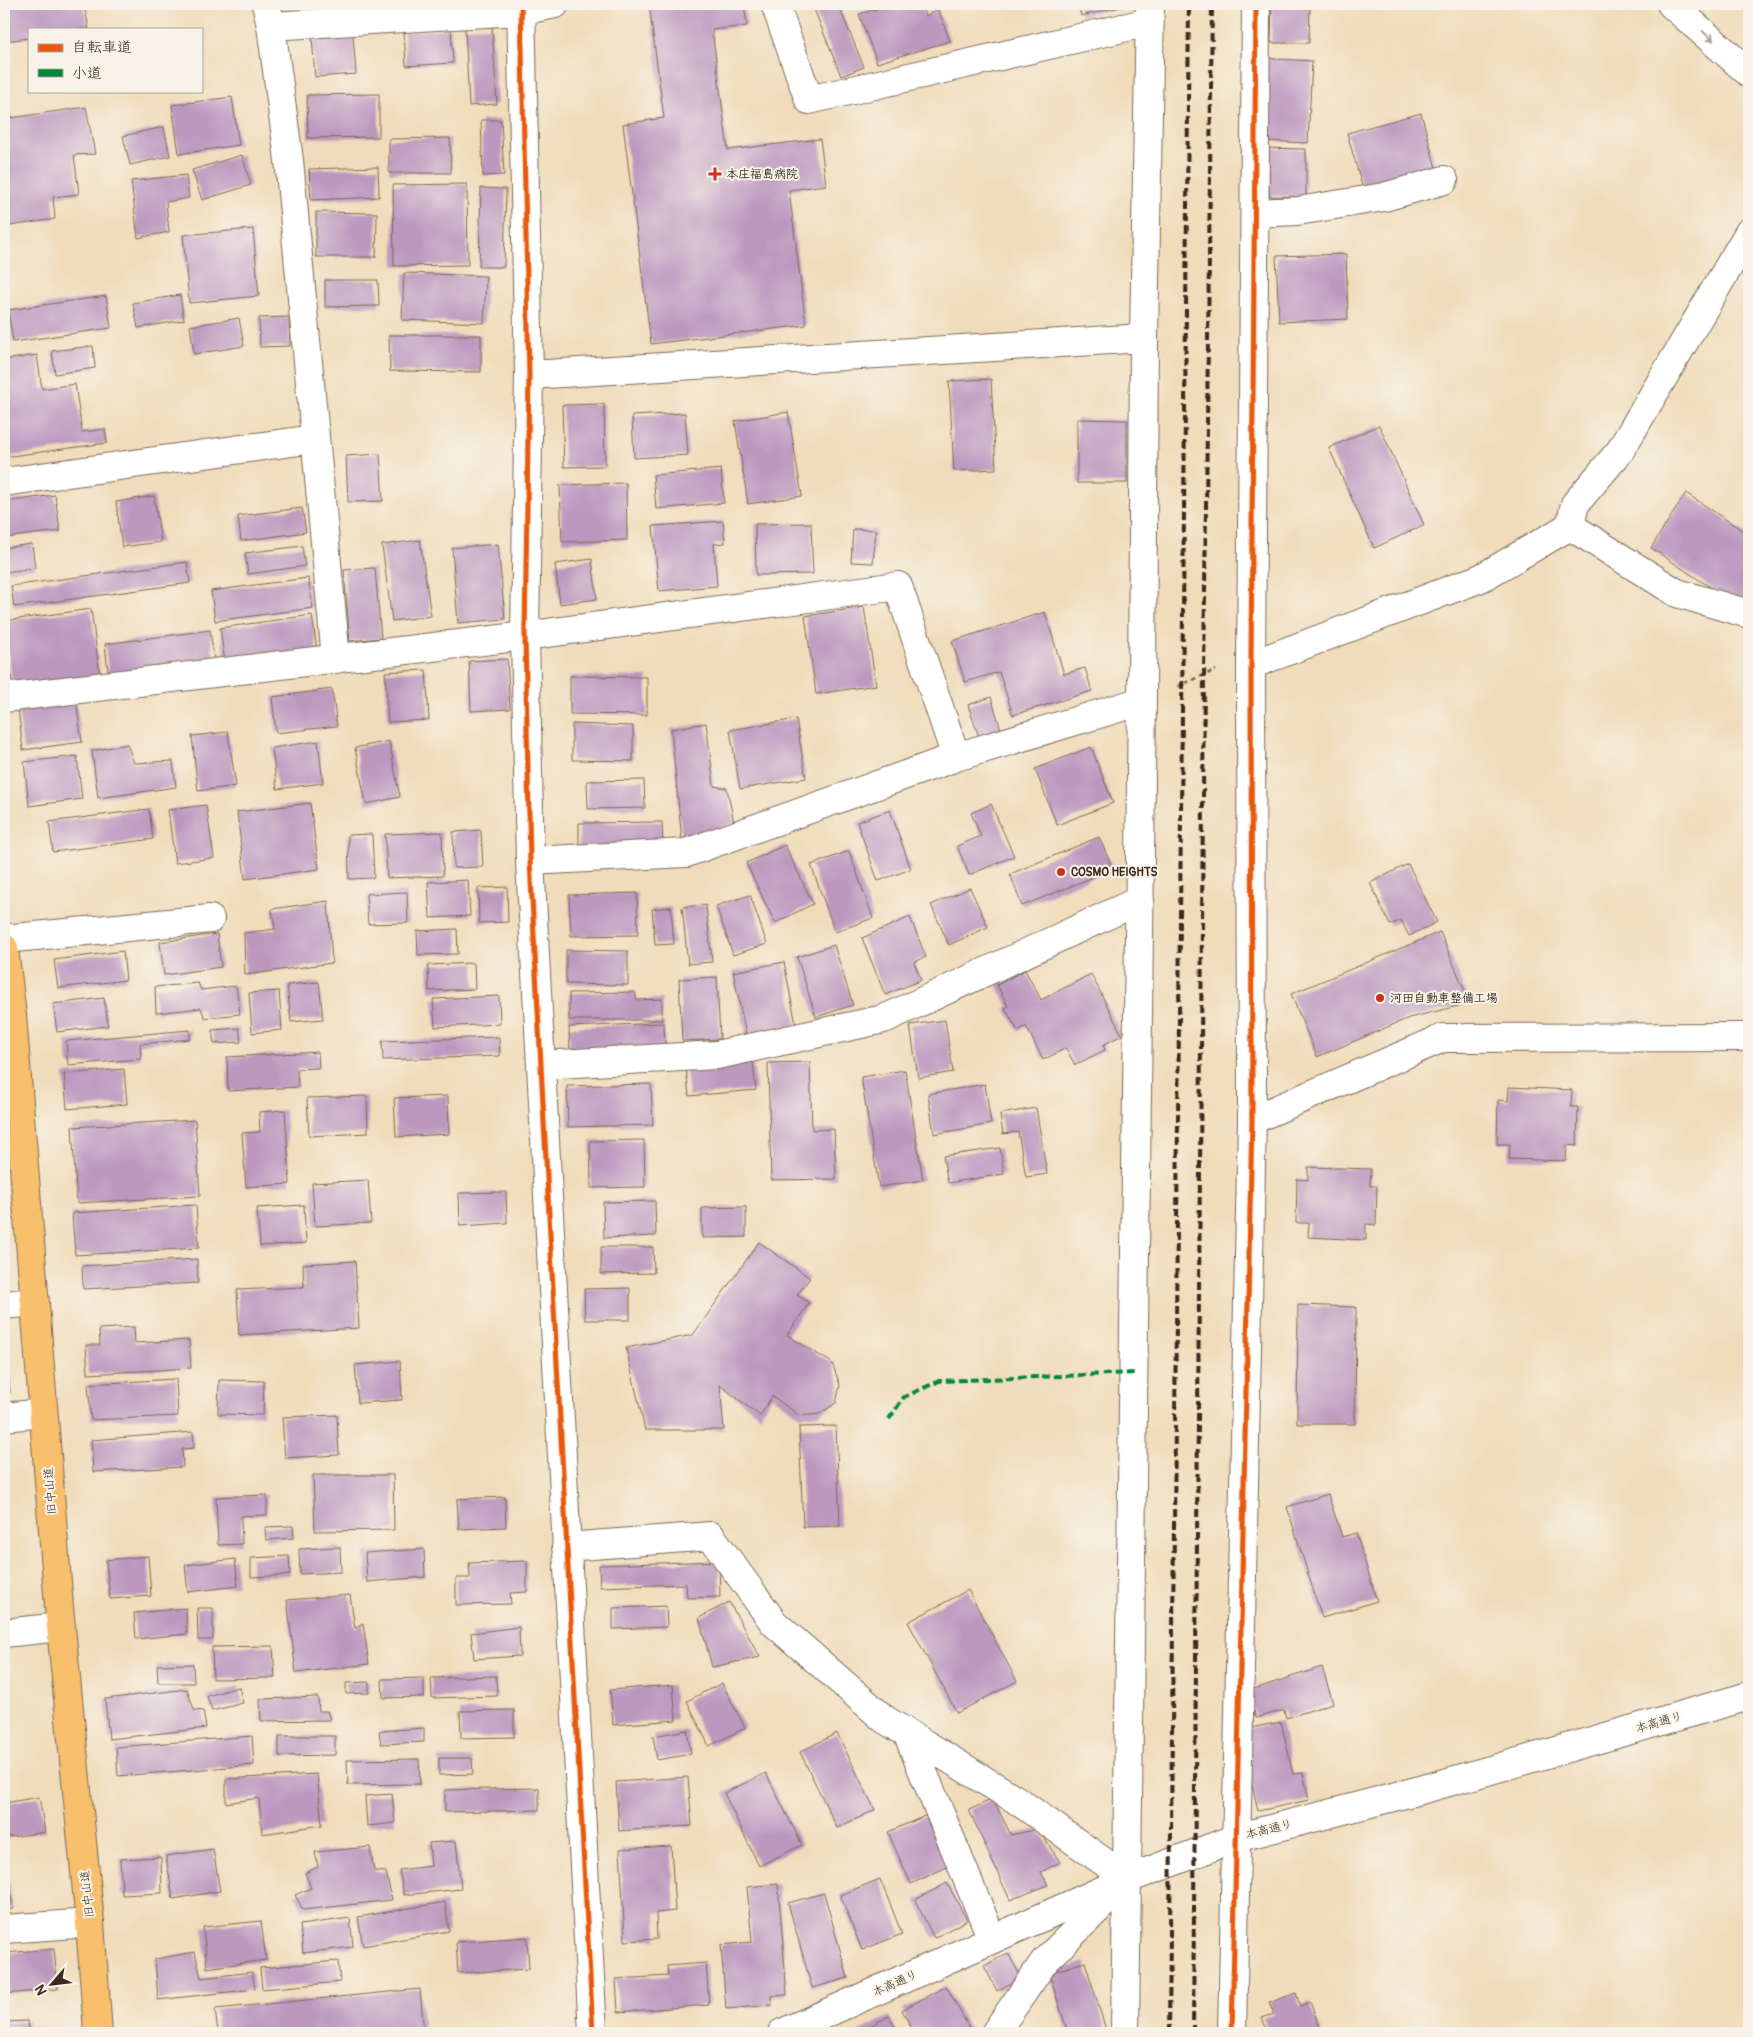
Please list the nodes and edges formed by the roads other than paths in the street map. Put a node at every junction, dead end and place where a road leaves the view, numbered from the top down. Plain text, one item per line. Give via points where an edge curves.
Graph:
1 (555, 4) edge
2 (775, 4) edge
3 (1256, 4) edge
4 (1671, 4) edge
5 (521, 7) edge
6 (1150, 13) edge
7 (269, 15) edge
8 (1749, 73) edge
9 (1444, 180) dead end
10 (1255, 213) junction
11 (1749, 232) edge
12 (1144, 338) junction
13 (529, 375) junction
14 (314, 439) junction
15 (4, 482) edge
16 (1570, 526) junction
17 (1749, 614) edge
18 (525, 636) junction
19 (336, 659) junction
20 (1251, 660) junction
21 (4, 698) edge
22 (1142, 701) junction
23 (956, 757) junction
24 (530, 861) junction
25 (1140, 900) junction
26 (210, 919) dead end
27 (4, 939) edge
28 (4, 948) edge
29 (8, 1015) edge
30 (1749, 1037) edge
31 (541, 1065) junction
32 (1252, 1120) junction
33 (35, 1302) junction
34 (4, 1306) edge
35 (43, 1413) junction
36 (4, 1417) edge
37 (566, 1547) junction
38 (61, 1627) junction
39 (4, 1632) edge
40 (1749, 1696) edge
41 (907, 1733) junction
42 (1236, 1838) junction
43 (1128, 1879) junction
44 (90, 1923) junction
45 (4, 1928) edge
46 (992, 1939) junction
47 (98, 2033) edge
48 (593, 2033) edge
49 (782, 2033) edge
50 (995, 2033) edge
51 (1125, 2033) edge
52 (1232, 2033) edge

1 - 5 street
2 - 6 street via 809,100
3 - 10 street
4 -> 8 street
5 - 7 street
5 - 13 street
6 - 12 street
7 - 14 street via 289,160
9 - 10 street via 1384,197 1298,211
10 - 20 street
11 - 16 street via 1620,451 1575,504
12 - 13 street
12 - 22 street
13 - 18 street
14 - 15 street
14 - 19 street
16 - 17 street via 1677,593
16 - 20 street via 1481,578
18 - 19 street
18 - 23 street via 898,586
18 - 24 street
19 - 21 street
20 - 32 street
22 - 23 street
22 - 25 street
23 - 24 street via 686,853
24 - 31 street
25 - 31 street via 884,1019 717,1055
25 - 43 street
26 - 27 street
28 - 29 main road, 旧中山道
29 - 33 main road, 旧中山道
30 - 32 street via 1443,1038
31 - 37 street
32 - 42 street
33 - 34 street
33 - 35 main road, 旧中山道
35 - 36 street
35 - 38 main road, 旧中山道
37 - 41 street via 711,1536 774,1623 884,1719
37 - 48 street
38 - 39 street
38 - 44 main road, 旧中山道
40 - 42 street, 本高通り via 1424,1789
41 - 43 street via 1015,1799
41 - 46 street
42 - 43 street, 本高通り
42 - 52 street
43 - 46 street, 本高通り
43 - 50 street via 1044,1962
43 - 51 street
44 - 45 street
44 - 47 main road, 旧中山道
46 - 49 street, 本高通り

